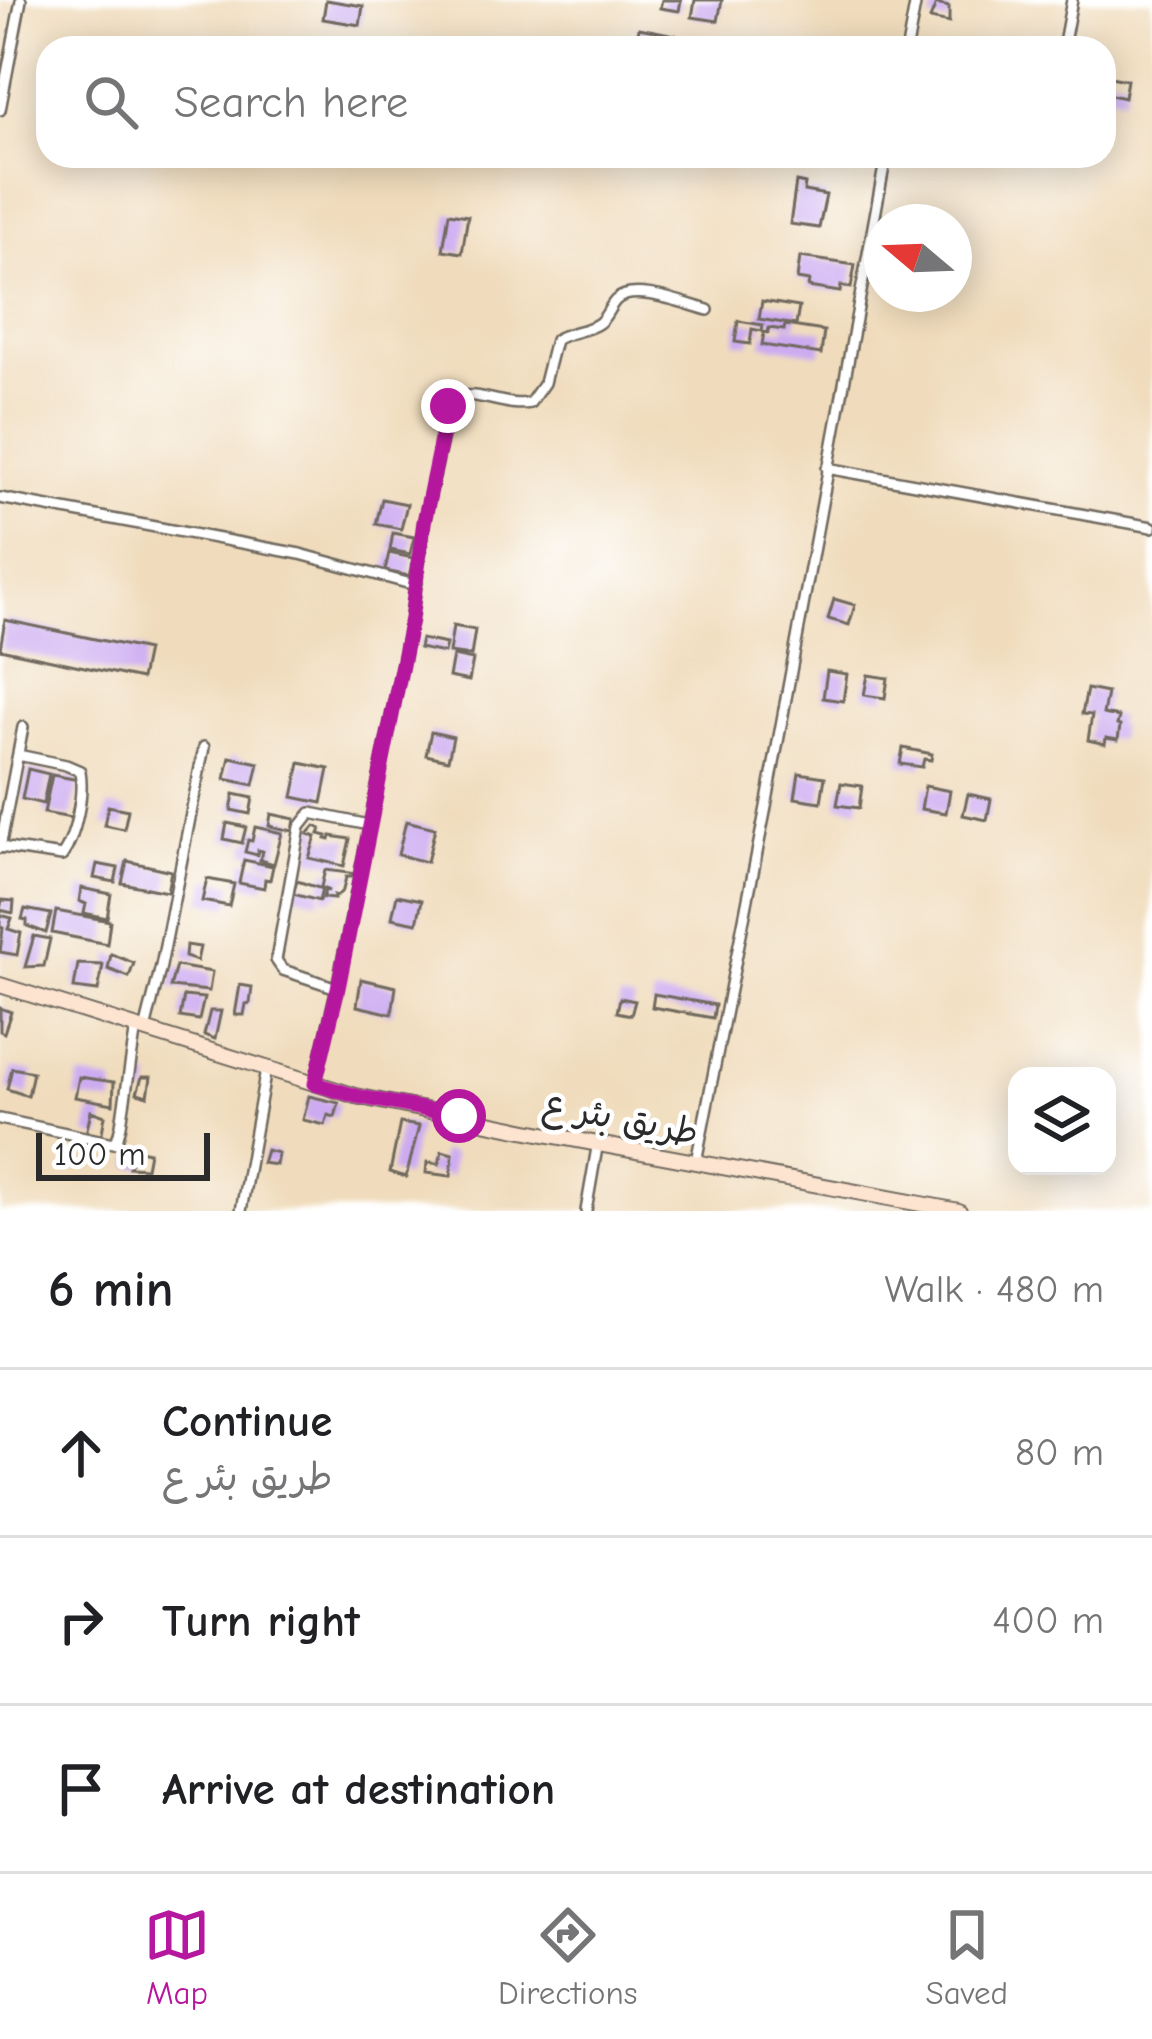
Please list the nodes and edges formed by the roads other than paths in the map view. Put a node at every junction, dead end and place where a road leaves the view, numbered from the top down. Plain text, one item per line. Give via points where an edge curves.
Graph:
1 (21, 0) edge
2 (916, 0) edge
3 (1072, 0) edge
4 (909, 36) edge
5 (1065, 36) edge
6 (0, 110) edge
7 (884, 168) edge
8 (708, 310) dead end
9 (827, 468) junction
10 (0, 498) edge
11 (1152, 526) edge
12 (417, 583) junction
13 (23, 727) dead end
14 (204, 746) dead end
15 (18, 755) junction
16 (369, 824) junction
17 (0, 848) edge
18 (0, 986) edge
19 (338, 988) junction
20 (141, 1029) junction
21 (266, 1069) junction
22 (315, 1084) junction
23 (0, 1119) edge
24 (598, 1142) junction
25 (696, 1162) junction
26 (241, 1211) edge
27 (586, 1211) edge
28 (959, 1211) edge

1 - 6 street
2 - 4 street
3 - 5 street
7 - 9 street
8 - 12 street via 625,294 601,322 555,340 530,403 452,399
9 - 11 street
9 - 25 street
10 - 12 street
12 - 16 street
13 - 15 street
14 - 20 street
15 - 17 street
15 - 17 street via 80,771 78,805 62,856
16 - 19 street
16 - 19 street via 311,813 300,827 276,960 283,970
18 - 20 street, طريق بئر ع
19 - 22 street
20 - 21 street, طريق بئر ع
20 - 23 street via 113,1143
21 - 22 street, طريق بئر ع
21 - 26 street
22 - 24 street, طريق بئر ع
24 - 25 street, طريق بئر ع
24 - 27 street
25 - 28 street, طريق بئر ع

